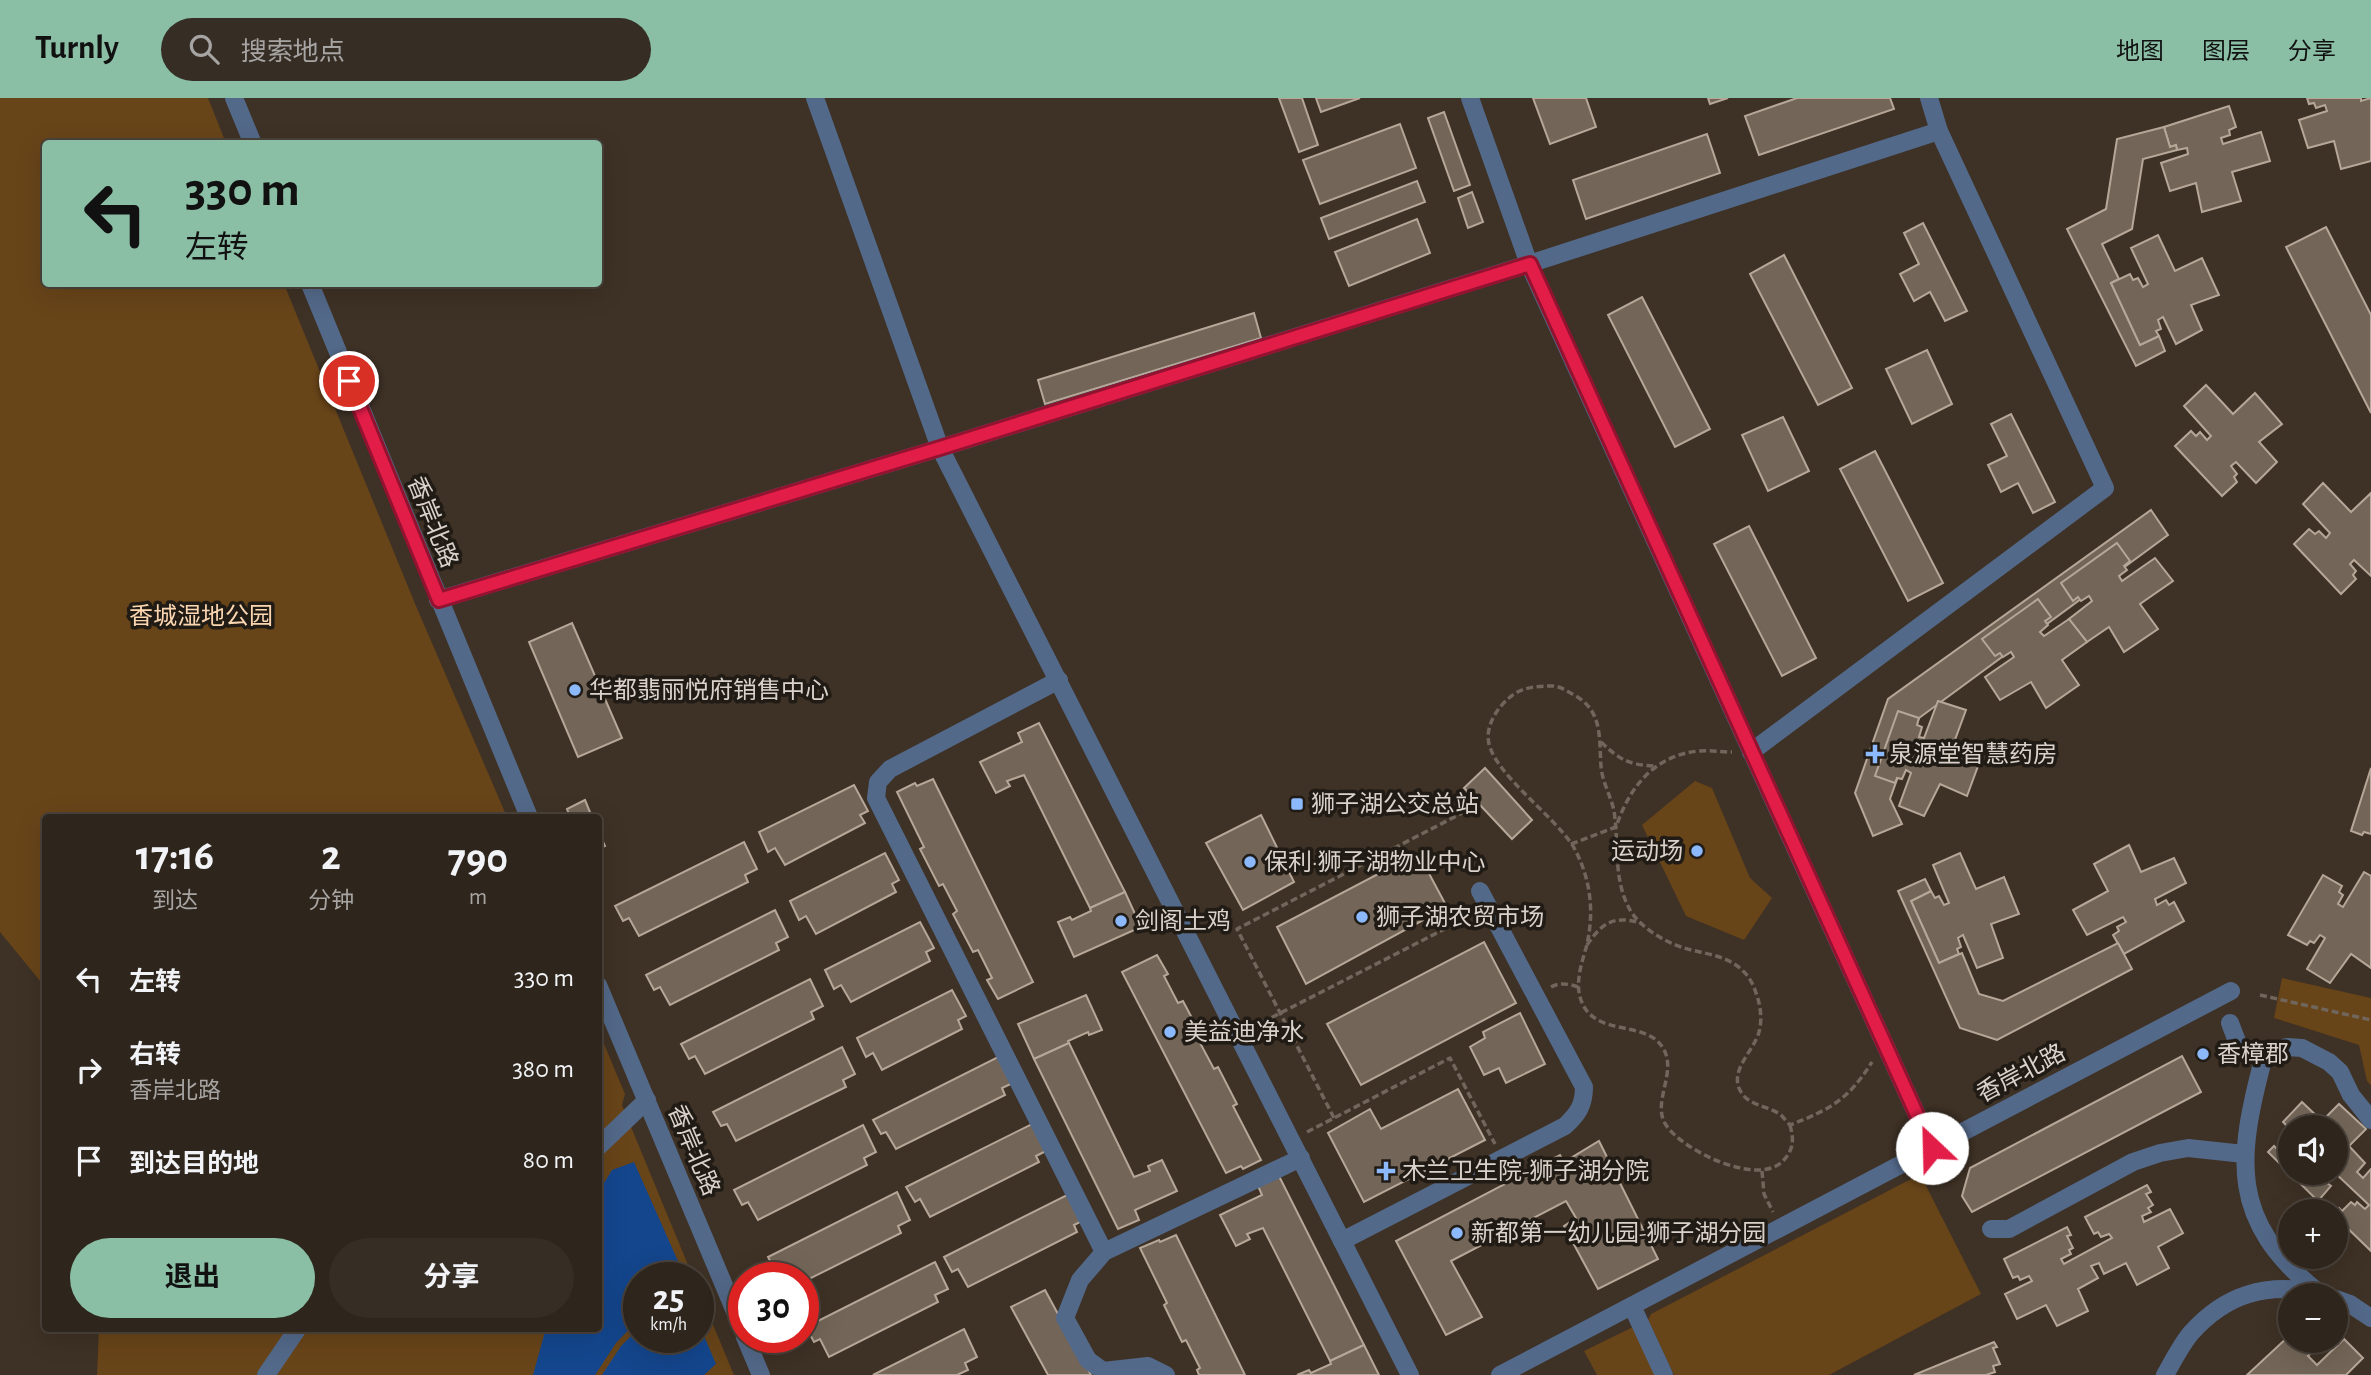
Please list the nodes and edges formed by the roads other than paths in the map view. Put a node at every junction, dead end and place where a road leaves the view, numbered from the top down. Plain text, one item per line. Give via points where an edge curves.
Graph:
1 (234, 98) edge
2 (815, 98) edge
3 (1470, 98) edge
4 (1929, 98) edge
5 (1939, 131) junction
6 (251, 140) edge
7 (1530, 264) junction
8 (311, 287) edge
9 (940, 448) junction
10 (439, 600) junction
11 (1059, 680) junction
12 (1751, 752) junction
13 (528, 814) edge
14 (1484, 899) road end
15 (2231, 990) dead end
16 (602, 994) edge
17 (2230, 1023) dead end
18 (2264, 1056) junction
19 (647, 1100) junction
20 (2371, 1120) edge
21 (602, 1142) edge
22 (1932, 1148) junction
23 (2244, 1154) junction
24 (1301, 1158) junction
25 (1991, 1229) dead end
26 (1342, 1241) junction
27 (1104, 1252) junction
28 (2307, 1283) edge
29 (2278, 1289) edge
30 (728, 1294) edge
31 (2348, 1303) edge
32 (1632, 1306) junction
33 (2371, 1318) edge
34 (295, 1332) edge
35 (752, 1353) edge
36 (266, 1375) edge
37 (761, 1375) edge
38 (1166, 1375) edge
39 (1410, 1375) edge
40 (1500, 1375) edge
41 (1664, 1375) edge
42 (2165, 1375) edge

1 - 6 street
2 - 9 street
3 - 7 street
4 - 5 street
5 - 7 street
5 - 12 street via 2105,488
7 - 9 street
7 - 12 street
8 - 10 street, 香岸北路
9 - 10 street
9 - 11 street
10 - 13 street, 香岸北路
11 - 24 street
11 - 27 street via 890,769 878,782 876,798
12 - 22 street
14 - 26 street via 1584,1087 1584,1101 1577,1116 1565,1126
15 - 22 street, 香岸北路
16 - 19 street, 香岸北路
17 - 18 street via 2238,1044 2249,1054
18 - 20 street via 2287,1048 2315,1053 2340,1072
18 - 23 street
19 - 21 street
19 - 30 street, 香岸北路
22 - 32 street, 香岸北路
23 - 25 street via 2188,1148 2160,1153 2133,1162 2009,1229
23 - 28 street via 2248,1197 2262,1232 2278,1256
24 - 26 street
24 - 27 street
26 - 39 street
27 - 38 street via 1080,1280 1065,1318 1088,1360 1103,1371 1148,1366
29 - 42 street via 2242,1295 2214,1311 2190,1334
31 - 33 street
32 - 40 street, 香岸北路
32 - 41 street
34 - 36 street
35 - 37 street, 香岸北路

